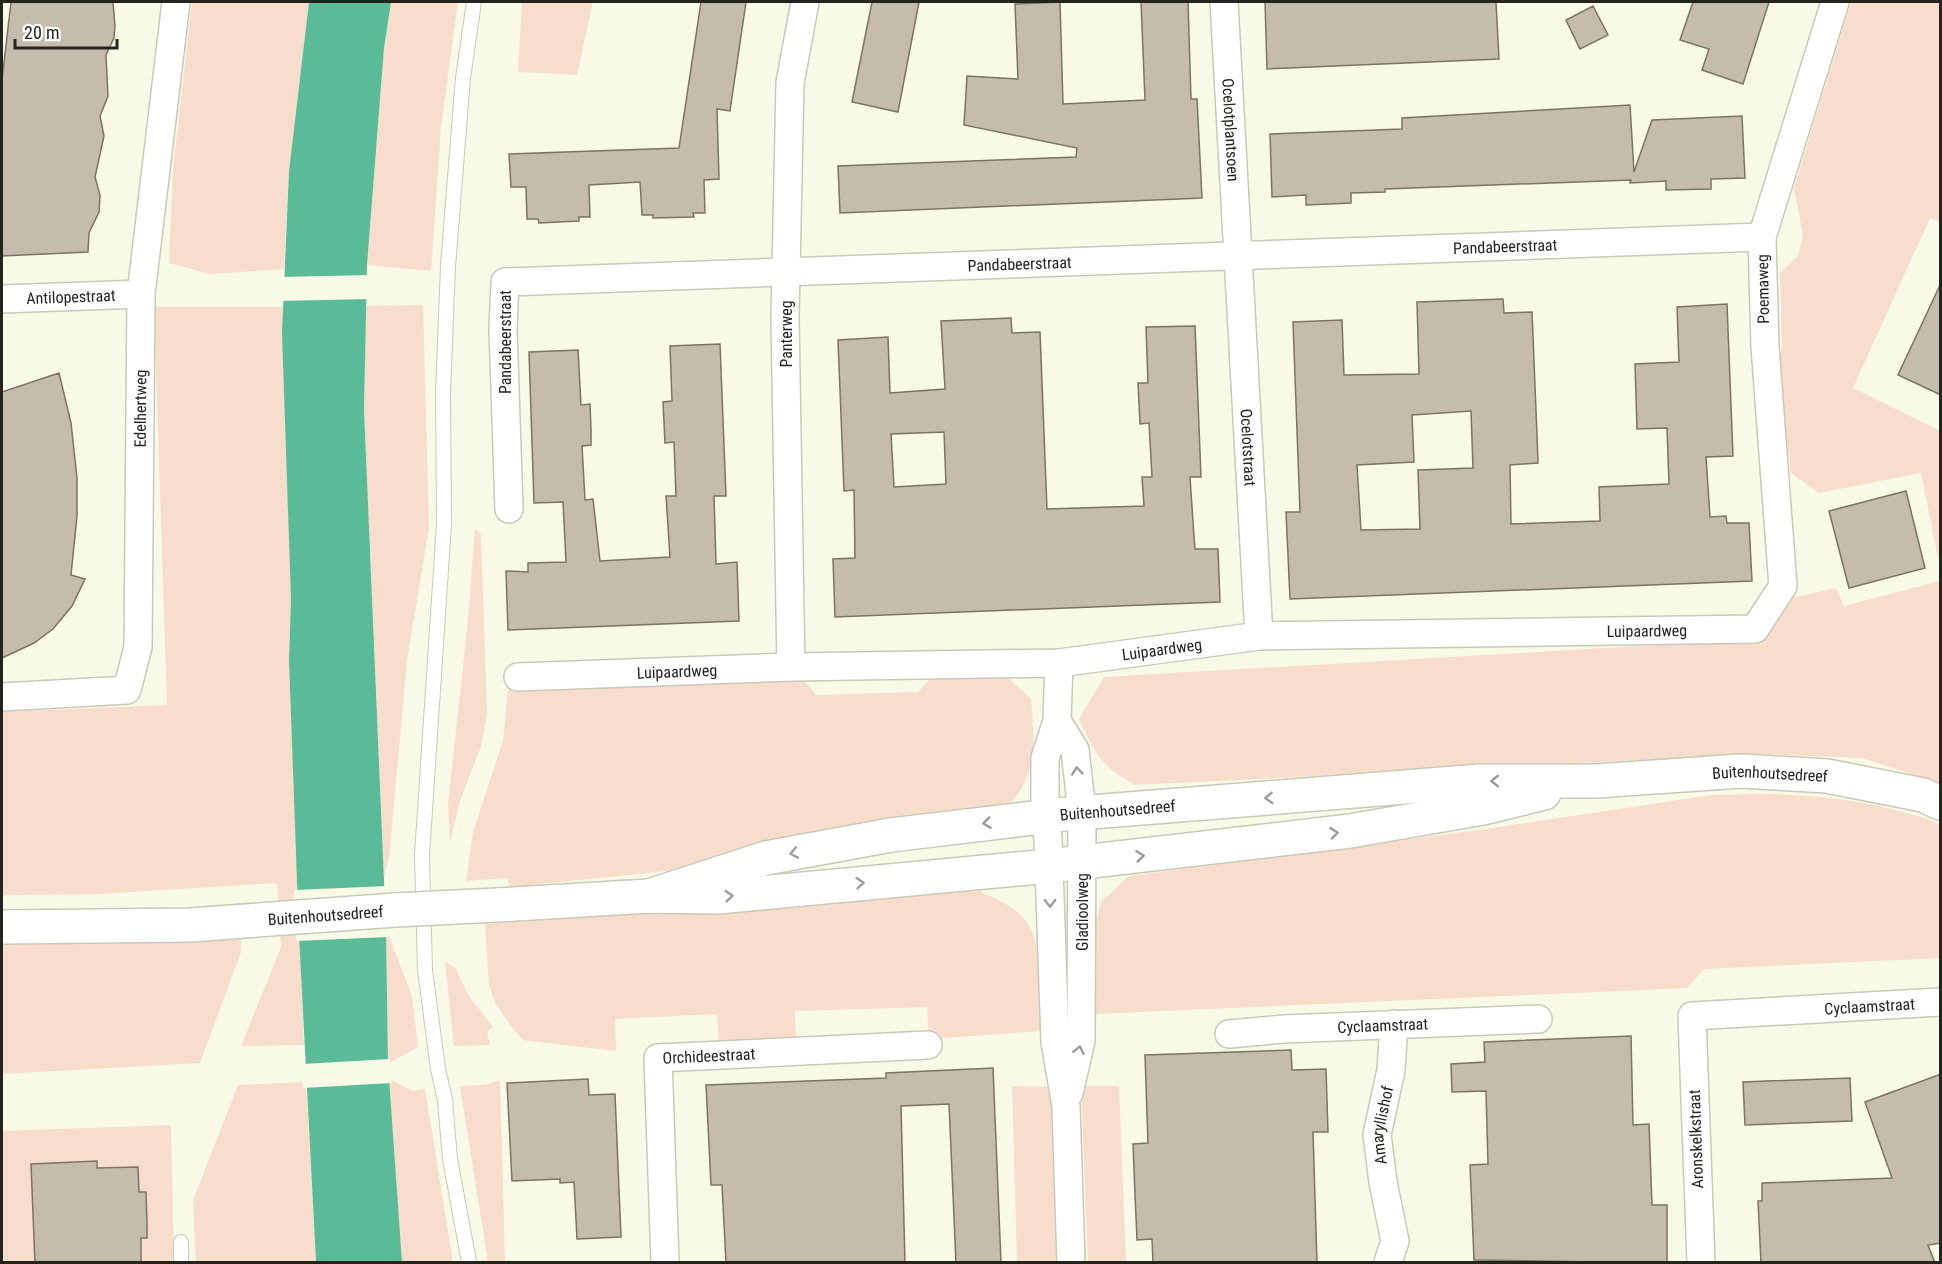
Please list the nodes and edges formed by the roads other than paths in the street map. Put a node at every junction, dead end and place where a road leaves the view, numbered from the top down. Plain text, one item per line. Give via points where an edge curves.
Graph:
1 (176, 2) edge
2 (474, 2) edge
3 (805, 2) edge
4 (1224, 2) edge
5 (1835, 2) edge
6 (1762, 237) junction
7 (1236, 256) junction
8 (786, 273) junction
9 (141, 294) junction
10 (2, 299) edge
11 (509, 509) dead end
12 (1783, 586) joint
13 (1259, 636) junction
14 (1059, 663) junction
15 (791, 667) junction
16 (518, 677) dead end
17 (2, 697) edge
18 (1056, 721) junction
19 (1596, 781) junction
20 (1941, 803) edge
21 (1082, 812) junction
22 (1045, 816) junction
23 (1082, 863) junction
24 (1049, 866) junction
25 (649, 896) junction
26 (2, 927) edge
27 (1941, 1002) edge
28 (1692, 1016) joint
29 (1538, 1019) dead end
30 (1394, 1024) junction
31 (1229, 1034) dead end
32 (928, 1046) dead end
33 (1066, 1107) junction
34 (181, 1242) dead end
35 (182, 1263) edge
36 (469, 1263) edge
37 (665, 1263) edge
38 (1071, 1263) edge
39 (1388, 1263) edge
40 (1701, 1263) edge

1 - 9 street, Edelhertweg
2 - 36 lane via 463,78 448,266 443,392 444,524 422,855 425,969 450,1159
3 - 8 street, Panterweg via 790,83
4 - 7 street, Ocelotplantsoen
5 - 6 street, Poemaweg
6 - 7 street, Pandabeerstraat
6 - 12 street, Poemaweg via 1765,347
7 - 8 street, Pandabeerstraat
7 - 13 street, Ocelotstraat
8 - 11 street, Pandabeerstraat via 505,282
8 - 15 street, Panterweg
9 - 10 street, Antilopestraat
9 - 17 street, Edelhertweg via 138,647 127,690
12 - 13 street, Luipaardweg via 1755,629
13 - 14 street, Luipaardweg
14 - 15 street, Luipaardweg
14 - 18 street, Gladioolweg
15 - 16 street, Luipaardweg
21 -> 18 street, Gladioolweg via 1075,750
18 - 22 street, Gladioolweg via 1045,758
19 - 20 main road, Buitenhoutsedreef via 1741,771 1827,776 1923,795
19 -> 21 main road, Buitenhoutsedreef via 1480,781
23 -> 19 main road, Buitenhoutsedreef via 1350,831 1483,808
21 - 22 main road, Buitenhoutsedreef
21 - 23 street, Gladioolweg
22 - 24 street, Gladioolweg
22 -> 25 main road, Buitenhoutsedreef via 891,835 766,858
23 - 24 main road, Buitenhoutsedreef
33 -> 23 street, Gladioolweg via 1081,1041
25 -> 24 main road, Buitenhoutsedreef via 718,897
24 -> 33 street, Gladioolweg via 1055,1042
25 - 26 main road, Buitenhoutsedreef, bridge via 190,925
27 - 28 street, Cyclaamstraat
28 - 40 street, Aronskelkstraat
29 - 30 street, Cyclaamstraat
30 - 31 street, Cyclaamstraat
30 - 39 street, Amaryllishof via 1391,1070 1377,1135 1395,1241
32 - 37 street, Orchideestraat via 658,1058
33 - 38 street, Gladioolweg
34 - 35 lane

